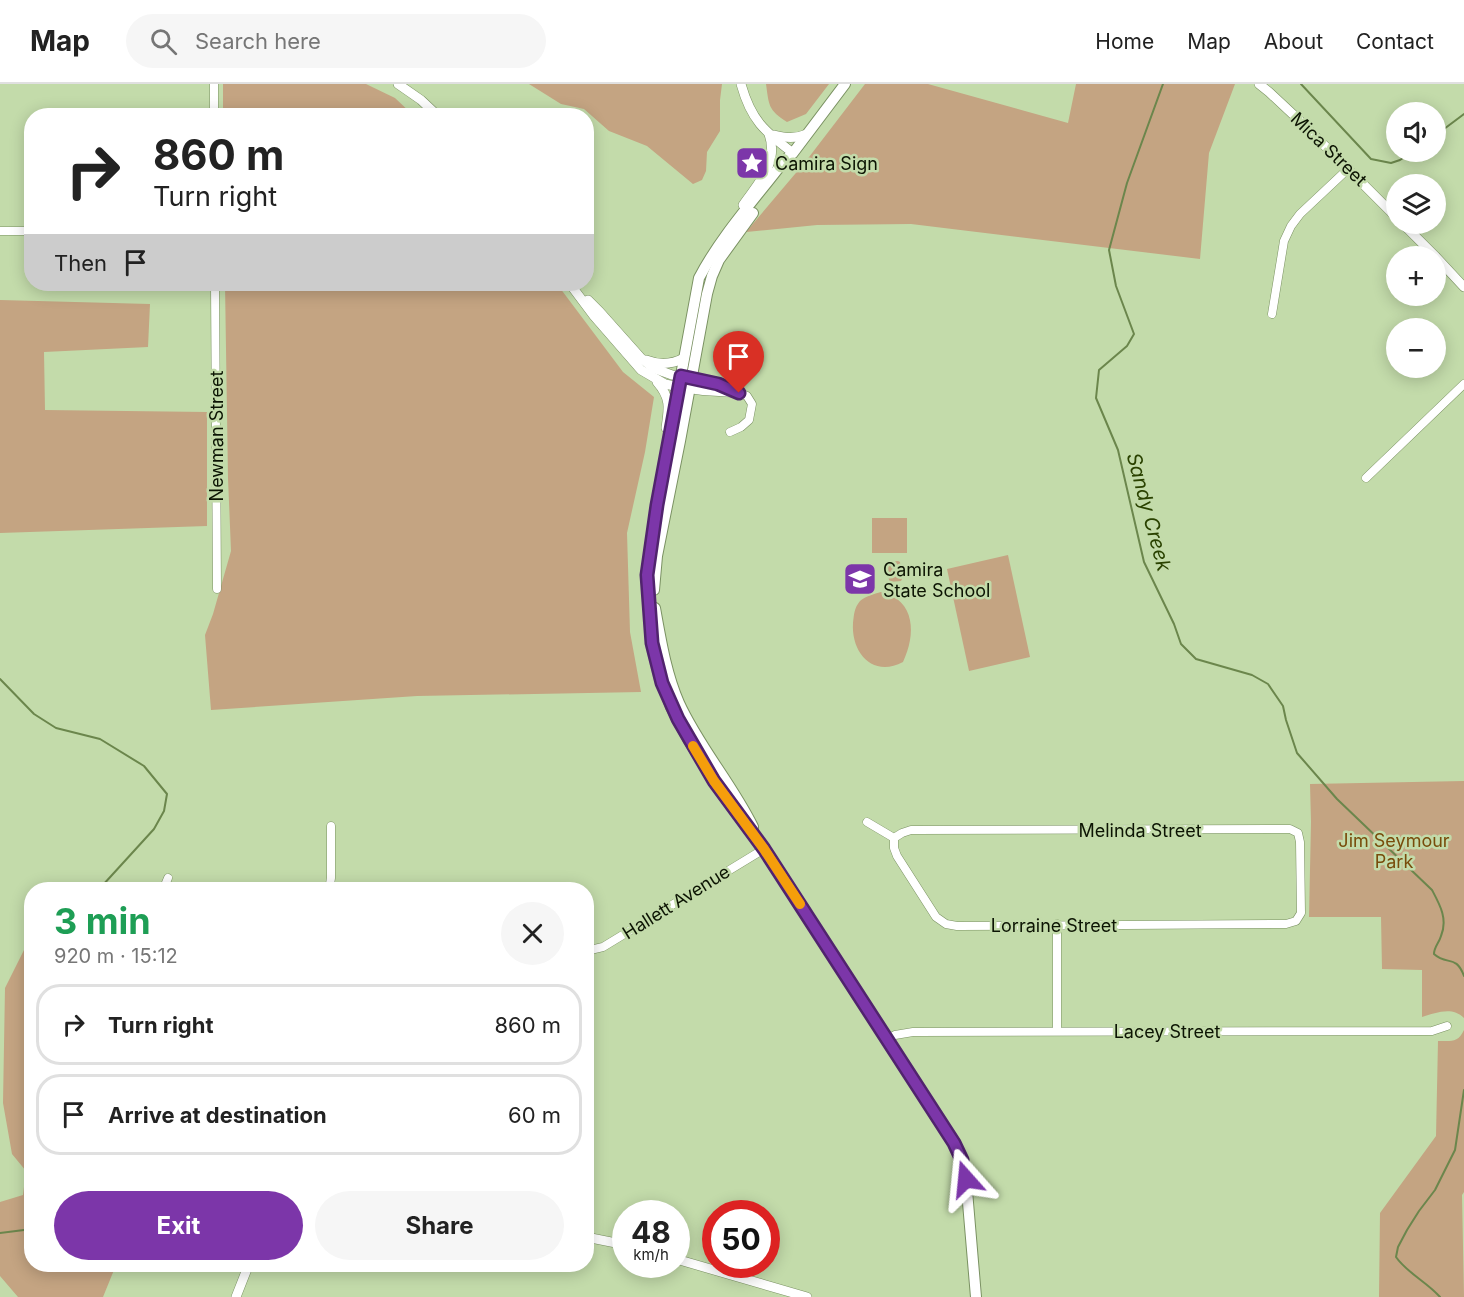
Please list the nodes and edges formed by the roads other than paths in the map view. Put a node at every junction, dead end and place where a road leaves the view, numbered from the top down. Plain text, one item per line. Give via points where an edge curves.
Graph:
1 (214, 84) edge
2 (398, 84) edge
3 (741, 84) edge
4 (845, 84) edge
5 (1259, 84) edge
6 (214, 108) edge
7 (430, 108) edge
8 (769, 134) junction
9 (807, 134) junction
10 (793, 153) junction
11 (1349, 168) junction
12 (1386, 207) edge
13 (0, 231) edge
14 (24, 231) edge
15 (1413, 234) edge
16 (1424, 246) edge
17 (709, 260) junction
18 (1446, 268) edge
19 (1464, 287) edge
20 (215, 291) edge
21 (576, 291) edge
22 (578, 291) edge
23 (1272, 314) dead end
24 (641, 358) junction
25 (684, 358) junction
26 (655, 379) junction
27 (685, 382) junction
28 (1464, 384) edge
29 (730, 432) dead end
30 (666, 460) junction
31 (1366, 478) dead end
32 (217, 589) dead end
33 (867, 822) dead end
34 (331, 826) dead end
35 (894, 838) junction
36 (764, 849) junction
37 (168, 878) dead end
38 (166, 882) edge
39 (330, 882) edge
40 (1296, 921) joint
41 (1058, 924) junction
42 (594, 949) edge
43 (1447, 1026) dead end
44 (1057, 1031) junction
45 (888, 1039) junction
46 (594, 1239) edge
47 (612, 1242) edge
48 (690, 1263) edge
49 (246, 1272) edge
50 (236, 1297) edge
51 (807, 1297) edge
52 (976, 1297) edge

1 - 6 street
2 - 7 street
3 - 8 street via 753,115
4 - 9 main road
5 - 11 street, Mica Street
8 - 9 street via 791,138
8 - 10 street
8 - 17 street via 772,154 764,176
9 - 10 main road
10 - 17 main road
10 - 27 main road via 789,165 719,260
11 - 12 street, Mica Street
11 - 23 street via 1291,226 1284,241
13 - 14 street
15 - 16 street
17 - 25 main road via 699,278
18 - 19 street
20 - 32 street, Newman Street
21 - 26 street via 630,359
22 - 24 street
24 - 25 street via 666,364
24 - 27 street via 653,368
25 - 27 main road
26 - 27 street via 665,384
26 - 30 street via 667,398
27 - 29 street via 718,384 747,396 752,404 749,420
27 - 30 main road
27 - 36 main road via 680,441 657,556 655,608 667,667 680,705
28 - 31 street
30 - 36 main road via 647,575 655,661 666,695 688,739
33 - 35 street
34 - 39 street
35 - 40 street, Melinda Street via 911,830 1290,829 1298,834 1300,842 1301,913
35 - 41 street, Lorraine Street via 897,856 936,917 946,924
36 - 42 street, Hallett Avenue
36 - 45 main road
37 - 38 street
40 - 41 street, Lorraine Street
41 - 44 street
43 - 44 street, Lacey Street via 1432,1031
44 - 45 street, Lacey Street via 913,1032
45 - 52 main road via 962,1160
46 - 47 street
48 - 51 street
49 - 50 street

